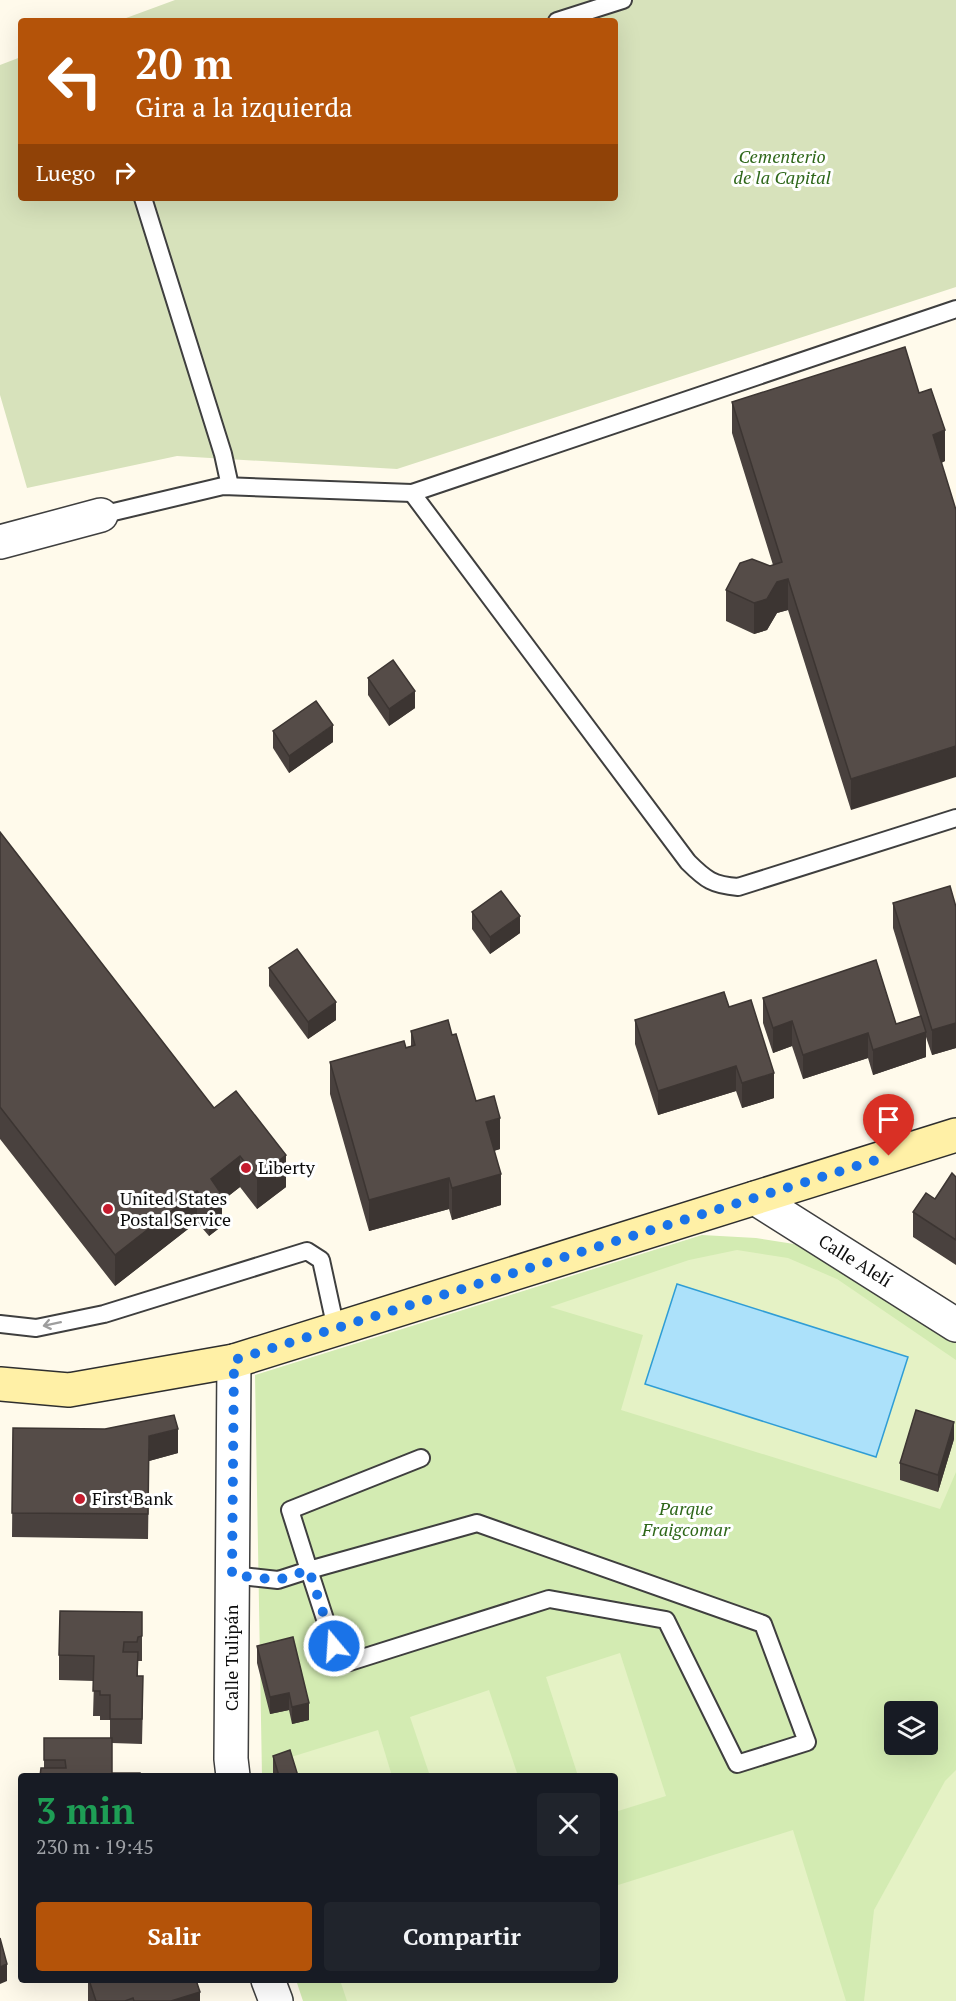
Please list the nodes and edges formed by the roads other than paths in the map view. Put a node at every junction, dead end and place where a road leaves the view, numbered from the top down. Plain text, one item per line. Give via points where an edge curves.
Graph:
1 (623, 0) edge
2 (566, 18) edge
3 (144, 201) edge
4 (956, 309) edge
5 (230, 486) junction
6 (412, 493) junction
7 (101, 515) joint
8 (0, 542) edge
9 (956, 818) edge
10 (956, 1135) edge
11 (755, 1198) junction
12 (0, 1324) edge
13 (956, 1324) edge
14 (336, 1329) junction
15 (234, 1360) junction
16 (0, 1384) edge
17 (421, 1458) dead end
18 (309, 1570) junction
19 (232, 1575) junction
20 (233, 1773) edge
21 (269, 1983) edge
22 (276, 2001) edge

1 - 2 lane
3 - 5 lane
4 - 6 lane
5 - 6 lane
5 - 7 lane
6 - 9 lane via 704,879 738,887
7 - 8 street
10 - 11 street
11 - 13 street, Calle Alelí
11 - 14 street
14 -> 12 lane via 321,1260 307,1251 104,1314 36,1328
14 - 15 street
15 - 16 street via 69,1390
15 - 19 street, Calle Tulipán
17 - 18 lane via 290,1510
18 - 18 lane via 340,1665 549,1599 666,1620 737,1764 807,1742 763,1624 477,1523
18 - 19 lane via 278,1580
19 - 20 street, Calle Tulipán
21 - 22 street

